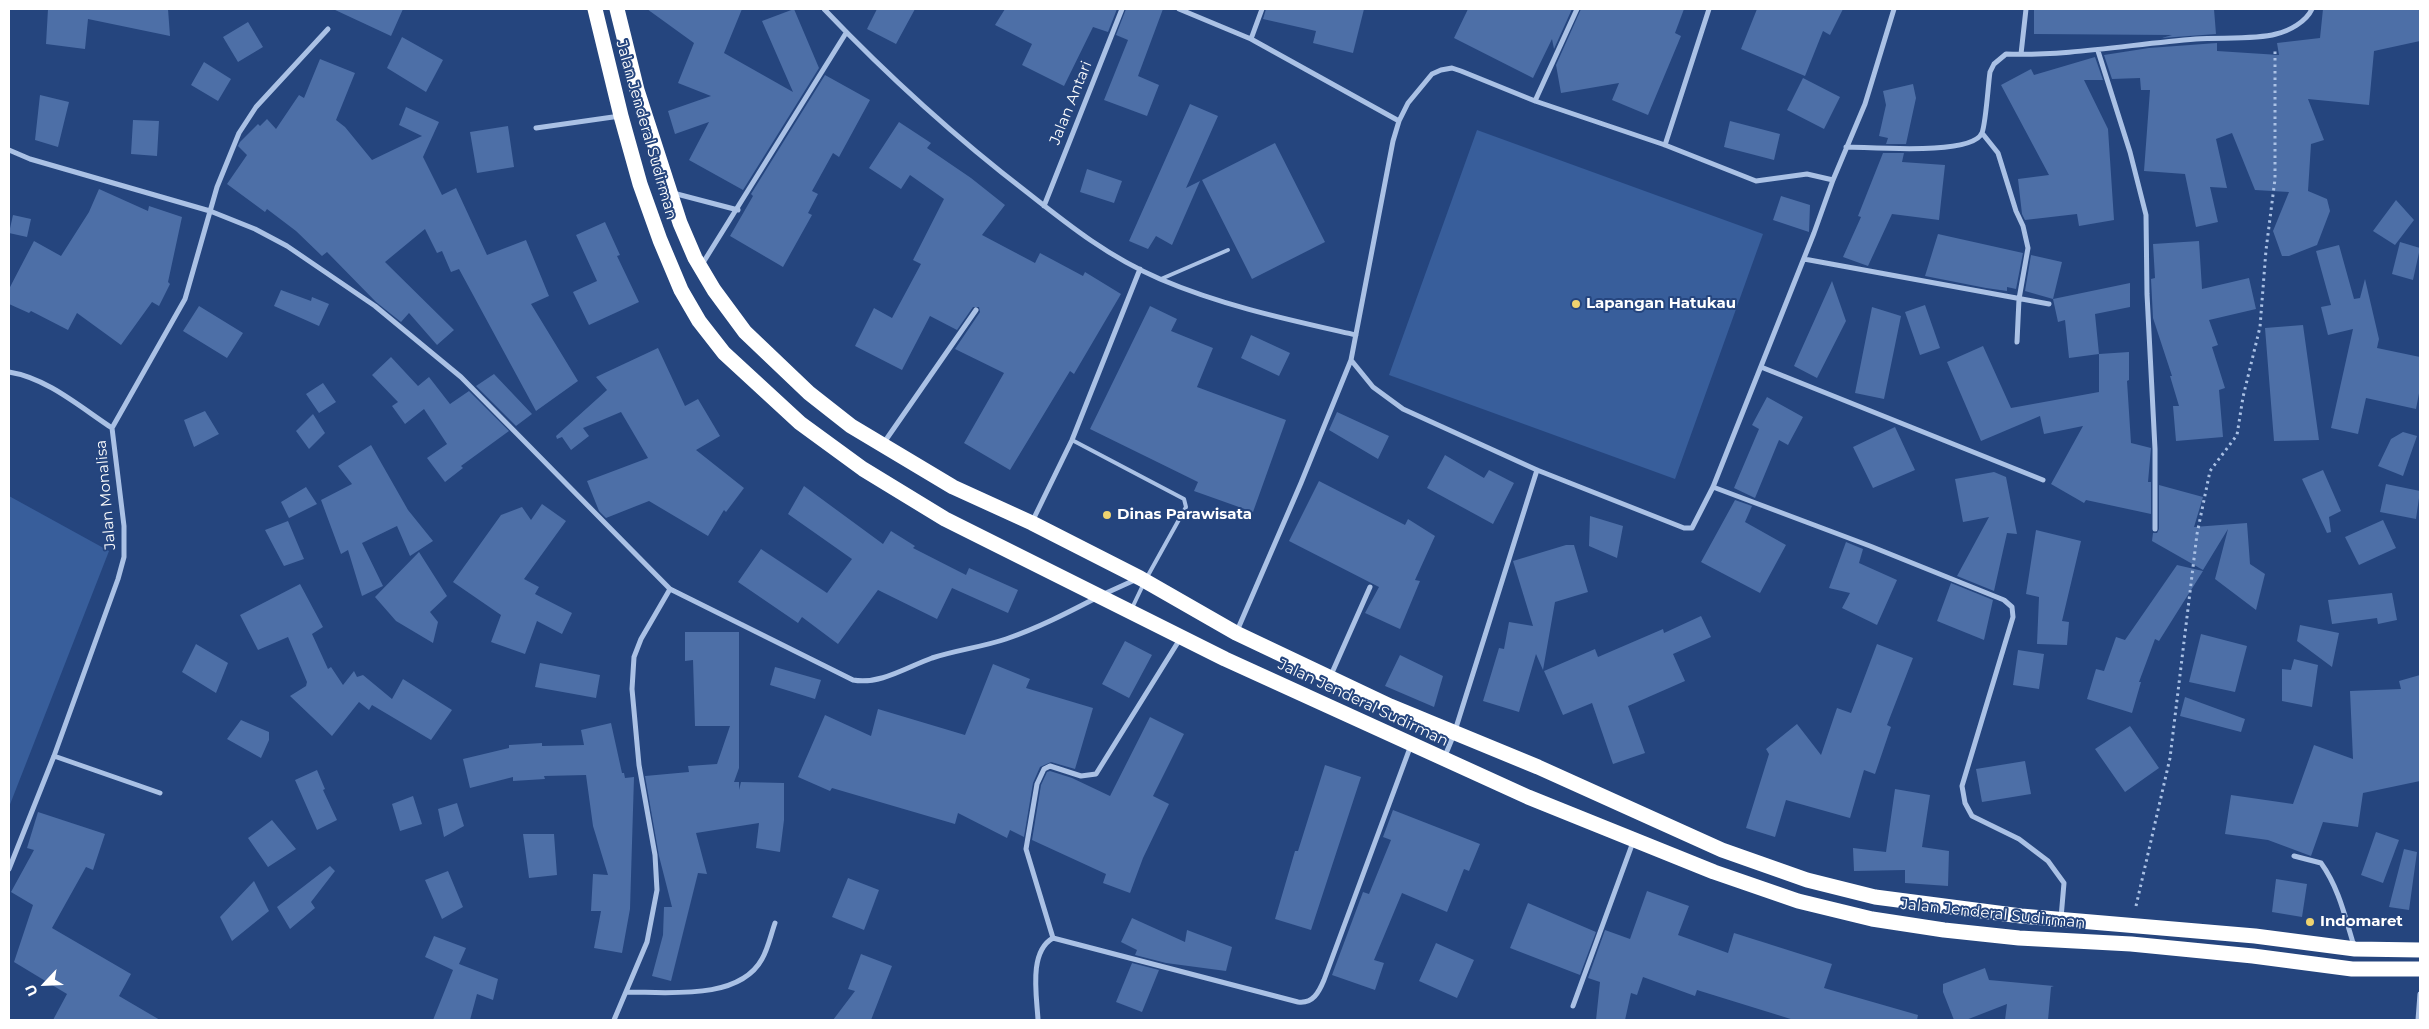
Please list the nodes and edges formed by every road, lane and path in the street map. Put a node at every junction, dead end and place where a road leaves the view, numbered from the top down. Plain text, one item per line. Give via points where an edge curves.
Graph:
1 (595, 9) edge
2 (617, 9) edge
3 (824, 9) edge
4 (1122, 9) edge
5 (1179, 9) edge
6 (1262, 9) edge
7 (1577, 9) edge
8 (1709, 9) edge
9 (1894, 9) edge
10 (2026, 9) edge
11 (2312, 9) edge
12 (328, 29) dead end
13 (846, 33) junction
14 (2275, 34) junction
15 (1250, 38) junction
16 (2098, 51) junction
17 (2021, 54) junction
18 (1535, 101) junction
19 (621, 116) junction
20 (1399, 121) junction
21 (536, 128) dead end
22 (1982, 133) junction
23 (1665, 145) junction
24 (1846, 147) junction
25 (9, 150) edge
26 (1833, 180) junction
27 (669, 192) junction
28 (1044, 206) junction
29 (738, 210) junction
30 (210, 211) junction
31 (1228, 250) dead end
32 (1804, 259) junction
33 (701, 266) junction
34 (1140, 269) junction
35 (1161, 280) junction
36 (2019, 299) junction
37 (2049, 304) dead end
38 (976, 310) dead end
39 (1356, 335) junction
40 (2017, 342) dead end
41 (1351, 360) junction
42 (1761, 367) junction
43 (9, 372) edge
44 (112, 428) junction
45 (1072, 440) junction
46 (882, 444) junction
47 (1537, 470) junction
48 (2043, 480) dead end
49 (1714, 487) junction
50 (1032, 523) junction
51 (2155, 529) dead end
52 (1142, 579) junction
53 (1370, 587) dead end
54 (670, 589) junction
55 (1101, 596) junction
56 (1131, 610) junction
57 (1236, 633) junction
58 (1182, 636) junction
59 (1330, 678) junction
60 (1454, 734) junction
61 (1411, 744) junction
62 (54, 756) junction
63 (1444, 759) junction
64 (160, 792) dead end
65 (1634, 840) junction
66 (2294, 856) dead end
67 (9, 869) edge
68 (2061, 918) junction
69 (775, 923) dead end
70 (2132, 924) junction
71 (1053, 938) junction
72 (2059, 940) junction
73 (2354, 949) junction
74 (2420, 950) edge
75 (2420, 969) edge
76 (626, 992) junction
77 (2420, 994) edge
78 (1573, 1006) dead end
79 (614, 1020) edge
80 (1038, 1020) edge
81 (2418, 1020) edge

1 - 19 highway, Jalan Jenderal Sudirman
2 - 27 highway, Jalan Jenderal Sudirman via 637,90
3 - 13 street
4 - 28 street, Jalan Antari
5 - 15 street
6 - 15 street
7 - 18 street
8 - 23 street
9 - 24 street via 1865,104
10 - 17 street
11 - 14 street via 2296,26
12 - 30 street, Jalan Monalisa via 256,108 239,133 228,155
13 - 28 street via 967,146
13 - 29 street
14 - 16 street via 2196,39
14 - 70 path via 2275,179 2260,327 2237,435 2210,471 2197,534 2170,758
15 - 20 street
16 - 17 street
16 - 51 street via 2146,214
17 - 22 street via 2006,54 1990,72
18 - 20 street via 1452,68 1432,74 1408,103
18 - 23 street
19 - 21 street
19 - 55 highway, Jalan Jenderal Sudirman via 653,221 681,290 699,321 724,353 800,423 863,470 945,519
20 - 39 street
22 - 24 street via 1973,142 1952,148
22 - 36 street via 1998,153 2028,248
23 - 26 street via 1756,181 1807,174
24 - 26 street
25 - 30 street via 30,159
26 - 32 street
27 - 29 street
27 - 33 highway, Jalan Jenderal Sudirman
28 - 34 street via 1100,249
29 - 33 street
30 - 44 street, Jalan Monalisa via 182,306
30 - 54 street via 287,246 368,301 422,343 461,377
31 - 35 lane
32 - 36 street
32 - 42 street
33 - 46 highway, Jalan Jenderal Sudirman via 745,332 809,393 851,426
34 - 35 street
34 - 45 street
35 - 39 street via 1269,315
36 - 37 street
36 - 40 street
38 - 46 street
39 - 41 street
41 - 47 street via 1373,387 1403,409
41 - 57 street
42 - 48 street
42 - 49 street
43 - 44 street via 48,386
44 - 62 street, Jalan Monalisa via 124,526 124,556
45 - 50 street
45 - 52 lane via 1184,499 1186,507
46 - 50 highway, Jalan Jenderal Sudirman via 953,487
47 - 49 street via 1688,528 1695,524
47 - 60 street
49 - 68 street via 1880,549 2004,600 2012,607 2014,617 1962,786 1965,803 1972,816 2019,839 2048,861 2064,883
50 - 52 highway, Jalan Jenderal Sudirman
52 - 55 street
52 - 56 lane
52 - 57 highway, Jalan Jenderal Sudirman
53 - 59 street
54 - 55 street via 853,680 863,682 933,658 1021,634
54 - 76 street via 634,657 632,689 639,765 658,875 647,942
55 - 56 highway, Jalan Jenderal Sudirman
56 - 58 highway, Jalan Jenderal Sudirman
57 - 59 highway, Jalan Jenderal Sudirman
58 - 61 highway, Jalan Jenderal Sudirman
58 - 71 street via 1096,774 1081,776 1050,766 1044,770 1037,784 1026,849
59 - 60 highway, Jalan Jenderal Sudirman
60 - 63 street
60 - 68 highway, Jalan Jenderal Sudirman via 1555,774 1722,850 1807,880 1875,897 2021,916
61 - 63 highway, Jalan Jenderal Sudirman
61 - 71 street via 1324,980 1318,993 1309,1001 1298,1002 1269,995
62 - 64 street
62 - 67 street, Jalan Monalisa
63 - 65 highway, Jalan Jenderal Sudirman
65 - 72 highway, Jalan Jenderal Sudirman via 1798,901 1872,919 1944,930
65 - 78 street
66 - 73 street via 2321,863 2330,876
68 - 70 highway, Jalan Jenderal Sudirman
68 - 72 highway
69 - 76 street via 762,960 744,979 719,988 686,992
70 - 73 highway, Jalan Jenderal Sudirman
71 - 80 street via 1039,955
72 - 75 highway, Jalan Jenderal Sudirman via 2150,946 2352,968
73 - 74 highway, Jalan Jenderal Sudirman
76 - 79 street
77 - 81 street

